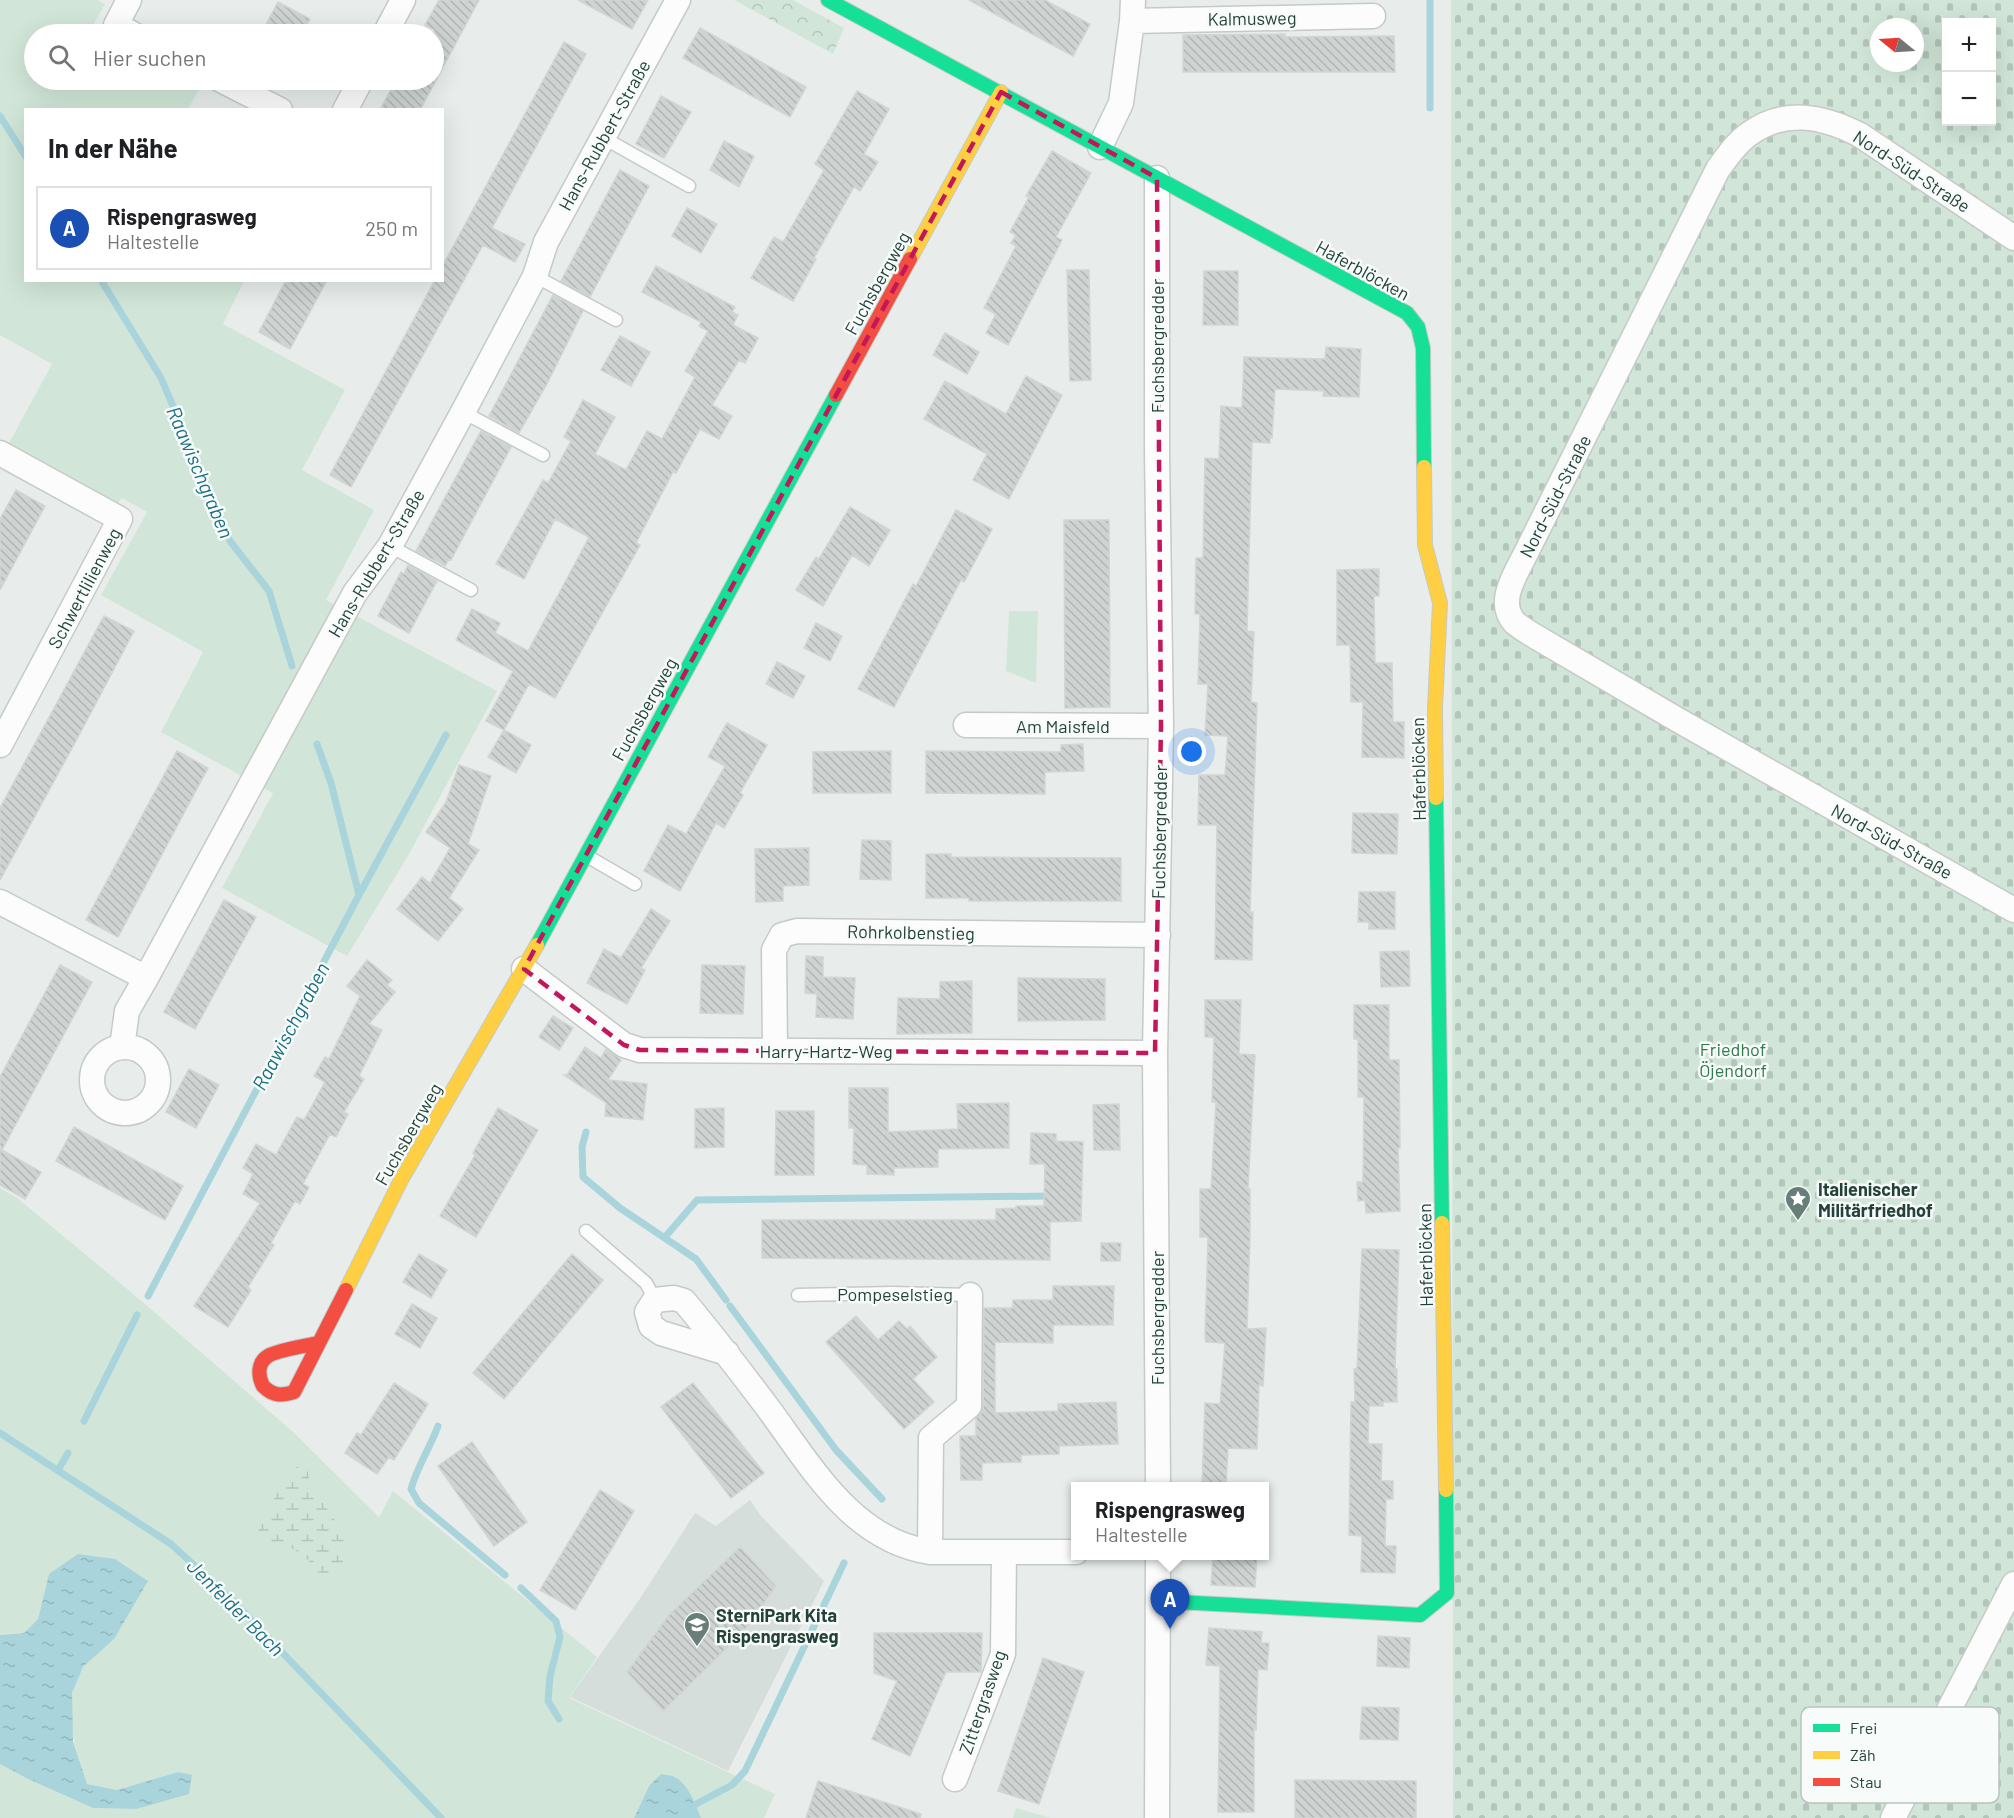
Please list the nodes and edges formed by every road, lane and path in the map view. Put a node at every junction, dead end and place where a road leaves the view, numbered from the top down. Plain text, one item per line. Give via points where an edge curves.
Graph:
1 (129, 0) edge
2 (403, 0) edge
3 (678, 0) edge
4 (828, 0) edge
5 (1132, 10) edge
6 (1373, 16) dead end
7 (117, 24) edge
8 (390, 24) edge
9 (241, 90) edge
10 (356, 90) edge
11 (1001, 92) junction
12 (276, 108) edge
13 (346, 108) edge
14 (602, 137) junction
15 (1100, 147) junction
16 (1157, 178) junction
17 (688, 186) dead end
18 (2014, 238) edge
19 (535, 276) junction
20 (616, 320) dead end
21 (463, 412) junction
22 (0, 453) edge
23 (543, 455) dead end
24 (390, 546) junction
25 (471, 590) dead end
26 (966, 726) dead end
27 (1161, 726) junction
28 (0, 746) edge
29 (586, 855) junction
30 (635, 884) dead end
31 (0, 902) edge
32 (2014, 910) edge
33 (1158, 935) junction
34 (524, 969) junction
35 (146, 978) junction
36 (122, 1047) dead end
37 (775, 1051) junction
38 (1155, 1053) junction
39 (586, 1231) dead end
40 (798, 1294) dead end
41 (970, 1295) joint
42 (655, 1300) junction
43 (319, 1343) junction
44 (727, 1353) junction
45 (1158, 1482) edge
46 (930, 1552) junction
47 (1004, 1552) junction
48 (1071, 1552) edge
49 (1158, 1560) edge
50 (2014, 1584) edge
51 (1158, 1601) junction
52 (1950, 1707) edge
53 (955, 1779) dead end
54 (1901, 1803) edge
55 (1157, 1818) edge
56 (1893, 1818) edge

1 - 7 street
2 - 8 street
3 - 14 street, Hans-Rubbert-Straße
4 - 11 street, Haferblöcken
5 - 6 street, Kalmusweg
5 - 15 street via 1122,104
9 - 12 street
10 - 13 street
11 - 15 street, Haferblöcken
11 - 29 street, Fuchsbergweg
14 - 17 lane
14 - 19 street, Hans-Rubbert-Straße via 546,242
15 - 16 street, Haferblöcken
16 - 27 street, Fuchsbergredder
16 - 51 street, Haferblöcken via 1407,314 1418,327 1424,348 1425,545 1440,603 1435,708 1447,1593 1420,1615
18 - 32 street, Nord-Süd-Straße via 1838,124 1803,117 1783,119 1747,135 1718,169 1507,597 1509,614 1531,634
19 - 20 lane
19 - 21 street, Hans-Rubbert-Straße
21 - 23 lane
21 - 24 street, Hans-Rubbert-Straße
22 - 28 street, Schwertlilienweg via 120,519
24 - 25 lane
24 - 35 street, Hans-Rubbert-Straße via 355,593
26 - 27 street, Am Maisfeld
27 - 33 street, Fuchsbergredder
29 - 30 lane
29 - 34 street, Fuchsbergweg
31 - 35 street
33 - 37 street, Rohrkolbenstieg via 797,931 782,935 774,950
33 - 38 street, Fuchsbergredder
34 - 37 street, Harry-Hartz-Weg via 624,1045 640,1050
34 - 43 street, Fuchsbergweg via 401,1180
35 - 36 street, Hans-Rubbert-Straße via 127,1011
37 - 38 street, Harry-Hartz-Weg
38 - 45 street, Fuchsbergredder
39 - 42 lane via 646,1283
40 - 41 lane, Pompeselstieg
41 - 46 street, Pompeselstieg via 969,1406 931,1438
42 - 44 street via 684,1301
42 - 44 street via 647,1312 651,1326 661,1333
43 - 43 street, Fuchsbergweg via 268,1355 259,1369 262,1386 272,1395 294,1392
44 - 46 street via 836,1499 894,1542
46 - 47 street
47 - 48 street
47 - 53 street, Zittergrasweg via 1003,1654
49 - 51 street
50 - 52 street
51 - 55 street
54 - 56 street

